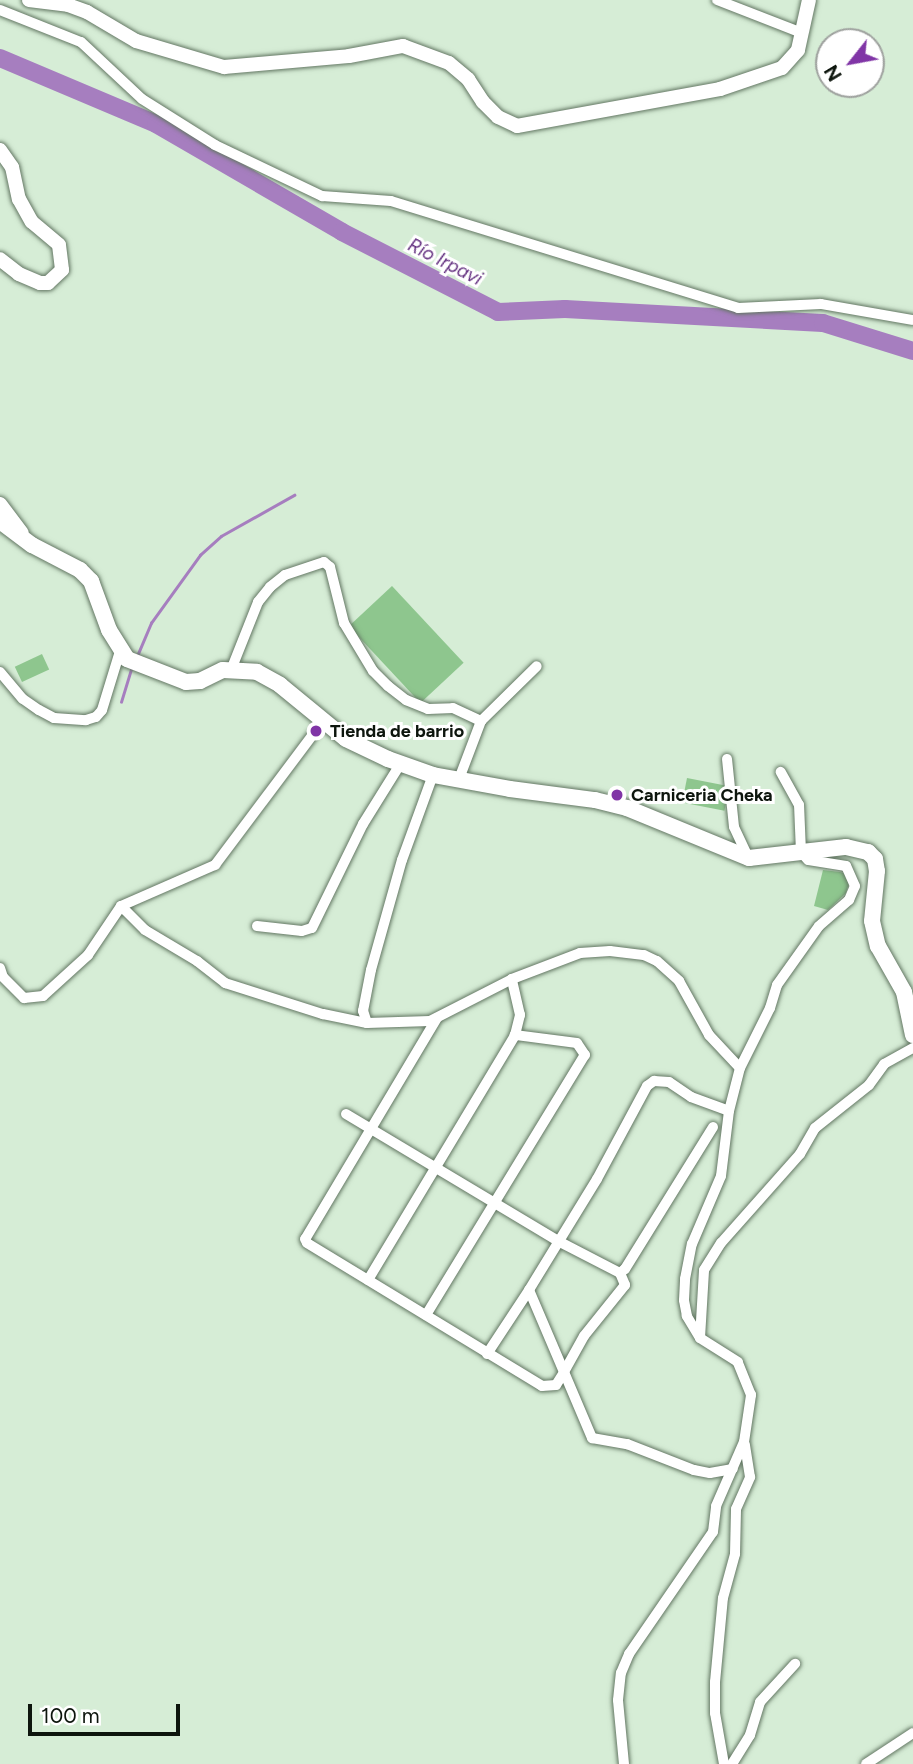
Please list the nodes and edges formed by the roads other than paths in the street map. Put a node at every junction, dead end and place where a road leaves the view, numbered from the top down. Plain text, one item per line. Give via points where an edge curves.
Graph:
1 (29, 0) edge
2 (717, 0) edge
3 (809, 0) edge
4 (0, 10) edge
5 (802, 33) junction
6 (0, 150) edge
7 (0, 259) edge
8 (913, 320) edge
9 (0, 504) edge
10 (0, 521) edge
11 (32, 545) junction
12 (130, 658) junction
13 (537, 666) dead end
14 (231, 670) junction
15 (0, 672) edge
16 (323, 721) junction
17 (481, 721) junction
18 (727, 759) dead end
19 (401, 763) junction
20 (781, 772) dead end
21 (433, 775) junction
22 (458, 779) junction
23 (801, 852) junction
24 (749, 858) junction
25 (121, 906) junction
26 (257, 926) dead end
27 (0, 968) edge
28 (512, 979) junction
29 (437, 1018) junction
30 (367, 1023) junction
31 (515, 1035) junction
32 (913, 1035) edge
33 (913, 1048) edge
34 (740, 1068) junction
35 (729, 1111) junction
36 (346, 1114) dead end
37 (713, 1127) dead end
38 (373, 1130) junction
39 (433, 1167) junction
40 (495, 1204) junction
41 (558, 1241) junction
42 (620, 1273) junction
43 (368, 1280) junction
44 (529, 1290) junction
45 (426, 1315) junction
46 (700, 1338) junction
47 (487, 1354) junction
48 (564, 1372) junction
49 (744, 1442) junction
50 (733, 1469) junction
51 (794, 1664) dead end
52 (913, 1733) edge
53 (624, 1764) edge
54 (724, 1764) edge
55 (732, 1764) edge
56 (866, 1764) edge

1 - 5 street via 78,8 136,41 224,67 349,56 403,46 449,63 498,117 517,126 720,89 782,68 798,50
2 - 5 street
3 - 5 street
4 - 8 street via 81,42 142,99 215,145 322,196 391,201 738,309 821,304
6 - 7 street via 12,167 25,212 59,245 62,270 48,283 40,283
9 - 11 street
10 - 11 main road
11 - 12 main road via 80,570 91,581
12 - 14 main road via 186,682
12 - 15 street via 102,710 86,720 54,718 39,710
13 - 17 street
14 - 16 main road via 257,673 280,685
14 - 17 street via 258,602 270,587 285,575 324,562 330,567 344,624 373,671 406,700 428,709 453,708
16 - 19 main road via 368,751
16 - 25 street via 215,865
17 - 22 street
18 - 24 street via 734,827
19 - 21 main road
19 - 26 street via 363,824 312,928
20 - 23 street via 799,805
21 - 22 main road
21 - 30 street via 402,860 371,970 363,1011
22 - 24 main road via 628,808
23 - 24 main road
23 - 32 main road via 846,846 868,852 875,859 872,921 878,946 906,1000
23 - 34 street via 808,860 846,866 855,881 854,893 819,926 785,970
25 - 27 street via 81,962 43,996 24,998
25 - 30 street via 145,930 225,983
28 - 29 street
28 - 31 street via 520,1015
28 - 34 street via 580,953 644,955 679,981 709,1035
29 - 30 street via 421,1024
29 - 38 street
31 - 39 street
31 - 40 street via 577,1043 585,1055
33 - 46 street via 884,1064 869,1085 815,1128 800,1154 721,1243 704,1270
34 - 35 street
35 - 41 street via 669,1082 654,1081 647,1086
35 - 46 street via 721,1176 702,1217 685,1279 687,1316
36 - 38 street
37 - 42 street
38 - 39 street
38 - 43 street via 305,1239
39 - 40 street
39 - 43 street
40 - 41 street
40 - 45 street
41 - 42 street
41 - 44 street
42 - 48 street via 625,1285 584,1336
43 - 45 street
44 - 47 street
44 - 48 street
45 - 47 street
46 - 49 street via 730,1356 745,1375 751,1395
47 - 48 street via 542,1386 555,1385
48 - 50 street via 592,1438 626,1444 694,1470
49 - 50 street
49 - 54 street via 750,1477 736,1508 735,1554 726,1580 715,1682
50 - 53 street via 716,1506 706,1546 629,1654 621,1673 618,1700
51 - 55 street via 760,1702 750,1735
52 - 56 street

